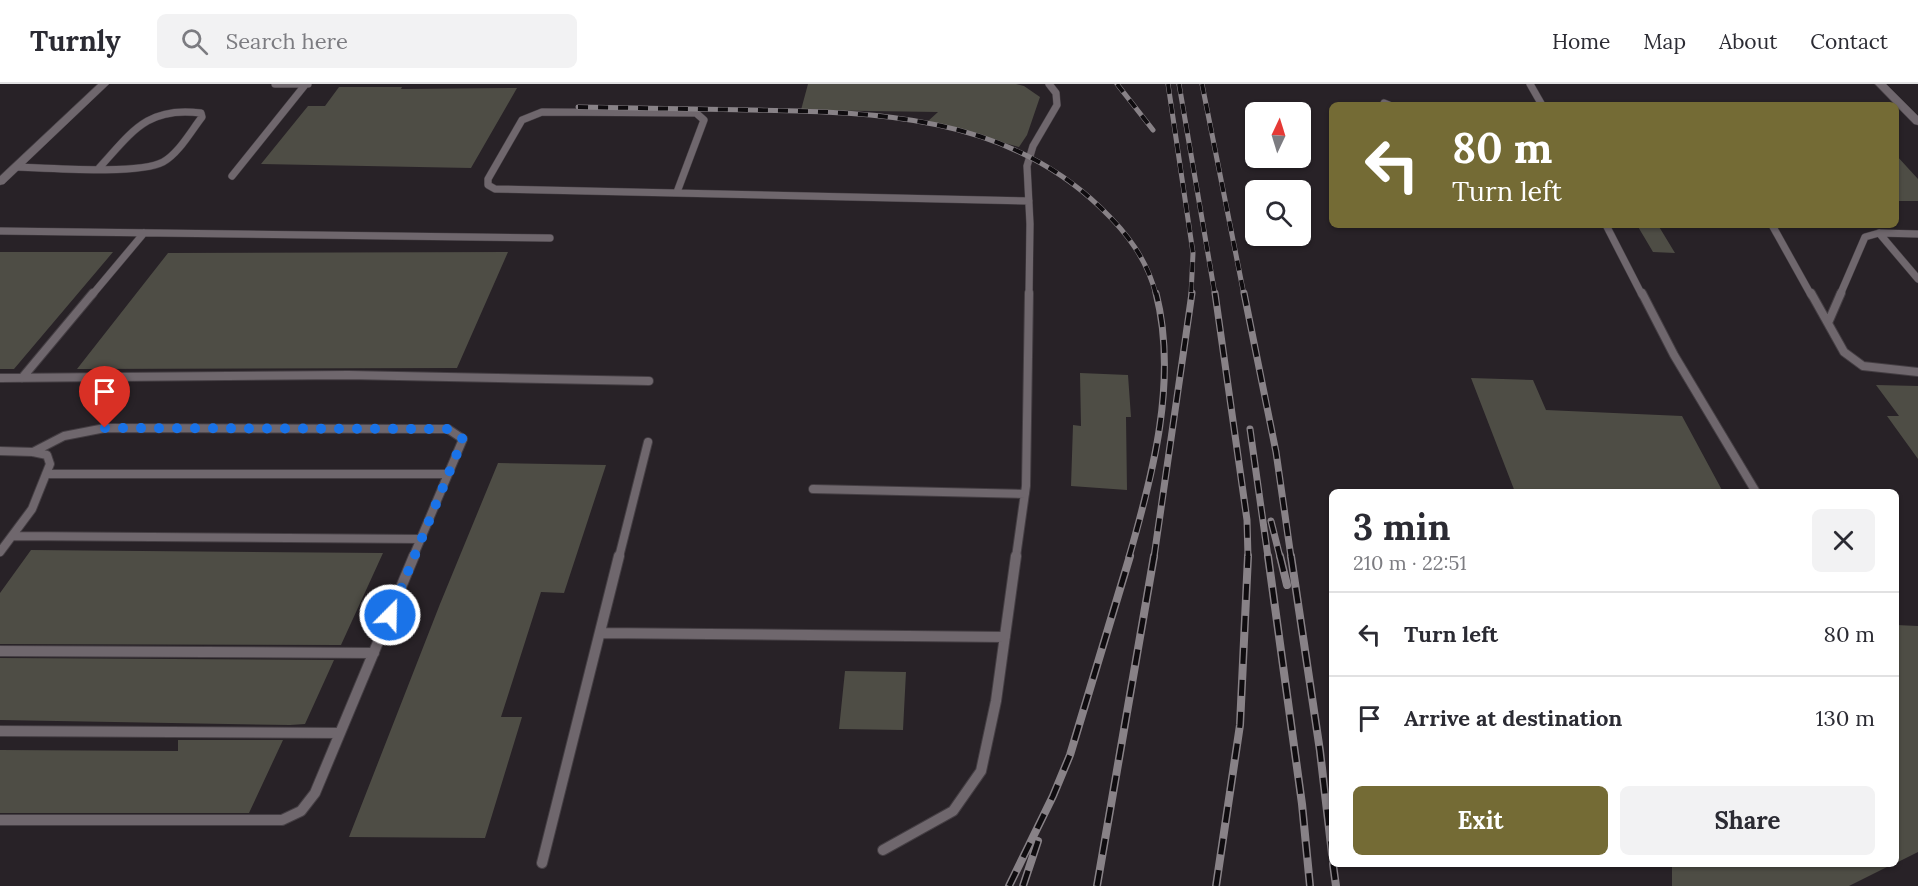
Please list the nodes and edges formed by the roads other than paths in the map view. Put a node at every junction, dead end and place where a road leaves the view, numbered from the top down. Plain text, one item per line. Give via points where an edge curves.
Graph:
1 (104, 84) edge
2 (275, 84) edge
3 (306, 84) edge
4 (1049, 84) edge
5 (1530, 84) edge
6 (1880, 84) edge
7 (1540, 102) edge
8 (1898, 102) edge
9 (1899, 103) edge
10 (1918, 122) edge
11 (16, 167) junction
12 (99, 168) junction
13 (232, 176) dead end
14 (0, 182) edge
15 (677, 192) junction
16 (1029, 201) junction
17 (1608, 228) edge
18 (1774, 228) edge
19 (0, 231) edge
20 (1879, 232) junction
21 (144, 233) junction
22 (1918, 234) edge
23 (550, 238) dead end
24 (1918, 279) edge
25 (1828, 322) junction
26 (1918, 372) edge
27 (0, 378) edge
28 (22, 378) junction
29 (649, 381) dead end
30 (648, 442) dead end
31 (0, 451) edge
32 (33, 452) junction
33 (46, 474) junction
34 (448, 474) junction
35 (813, 489) dead end
36 (1754, 489) edge
37 (1025, 494) junction
38 (12, 536) junction
39 (421, 539) junction
40 (0, 552) edge
41 (600, 633) junction
42 (1005, 637) junction
43 (0, 651) edge
44 (374, 653) junction
45 (0, 731) edge
46 (340, 733) junction
47 (0, 820) edge
48 (883, 850) dead end
49 (542, 863) dead end

1 - 11 street
2 - 3 lane
3 - 13 lane
4 - 16 lane via 1056,93 1056,105 1033,146 1027,166
5 - 7 lane
6 - 8 street
9 - 10 street
11 - 12 lane
11 - 14 street
12 - 12 lane via 161,164 202,117 201,113 156,114 146,119
15 - 15 lane via 704,120 696,113 533,114 522,120 488,178 488,185 495,189
15 - 16 lane
16 - 37 lane
17 - 36 lane via 1674,355
18 - 25 lane
19 - 21 lane
20 - 22 lane
20 - 24 lane
20 - 25 lane via 1865,237
21 - 23 lane
21 - 28 lane
25 - 26 lane via 1844,352 1863,366
27 - 28 lane
28 - 29 lane via 348,375
30 - 41 lane
31 - 32 lane
32 - 33 lane via 47,455 50,464
32 - 34 lane via 64,436 105,428 448,429 463,439
33 - 34 lane
33 - 38 lane via 32,509
34 - 39 lane
35 - 37 lane
37 - 42 lane
38 - 39 lane
38 - 40 lane
39 - 44 lane
41 - 42 lane
41 - 49 lane
42 - 48 lane via 981,771 952,811
43 - 44 lane
44 - 46 lane
45 - 46 lane
46 - 47 lane via 315,794 301,811 282,820

